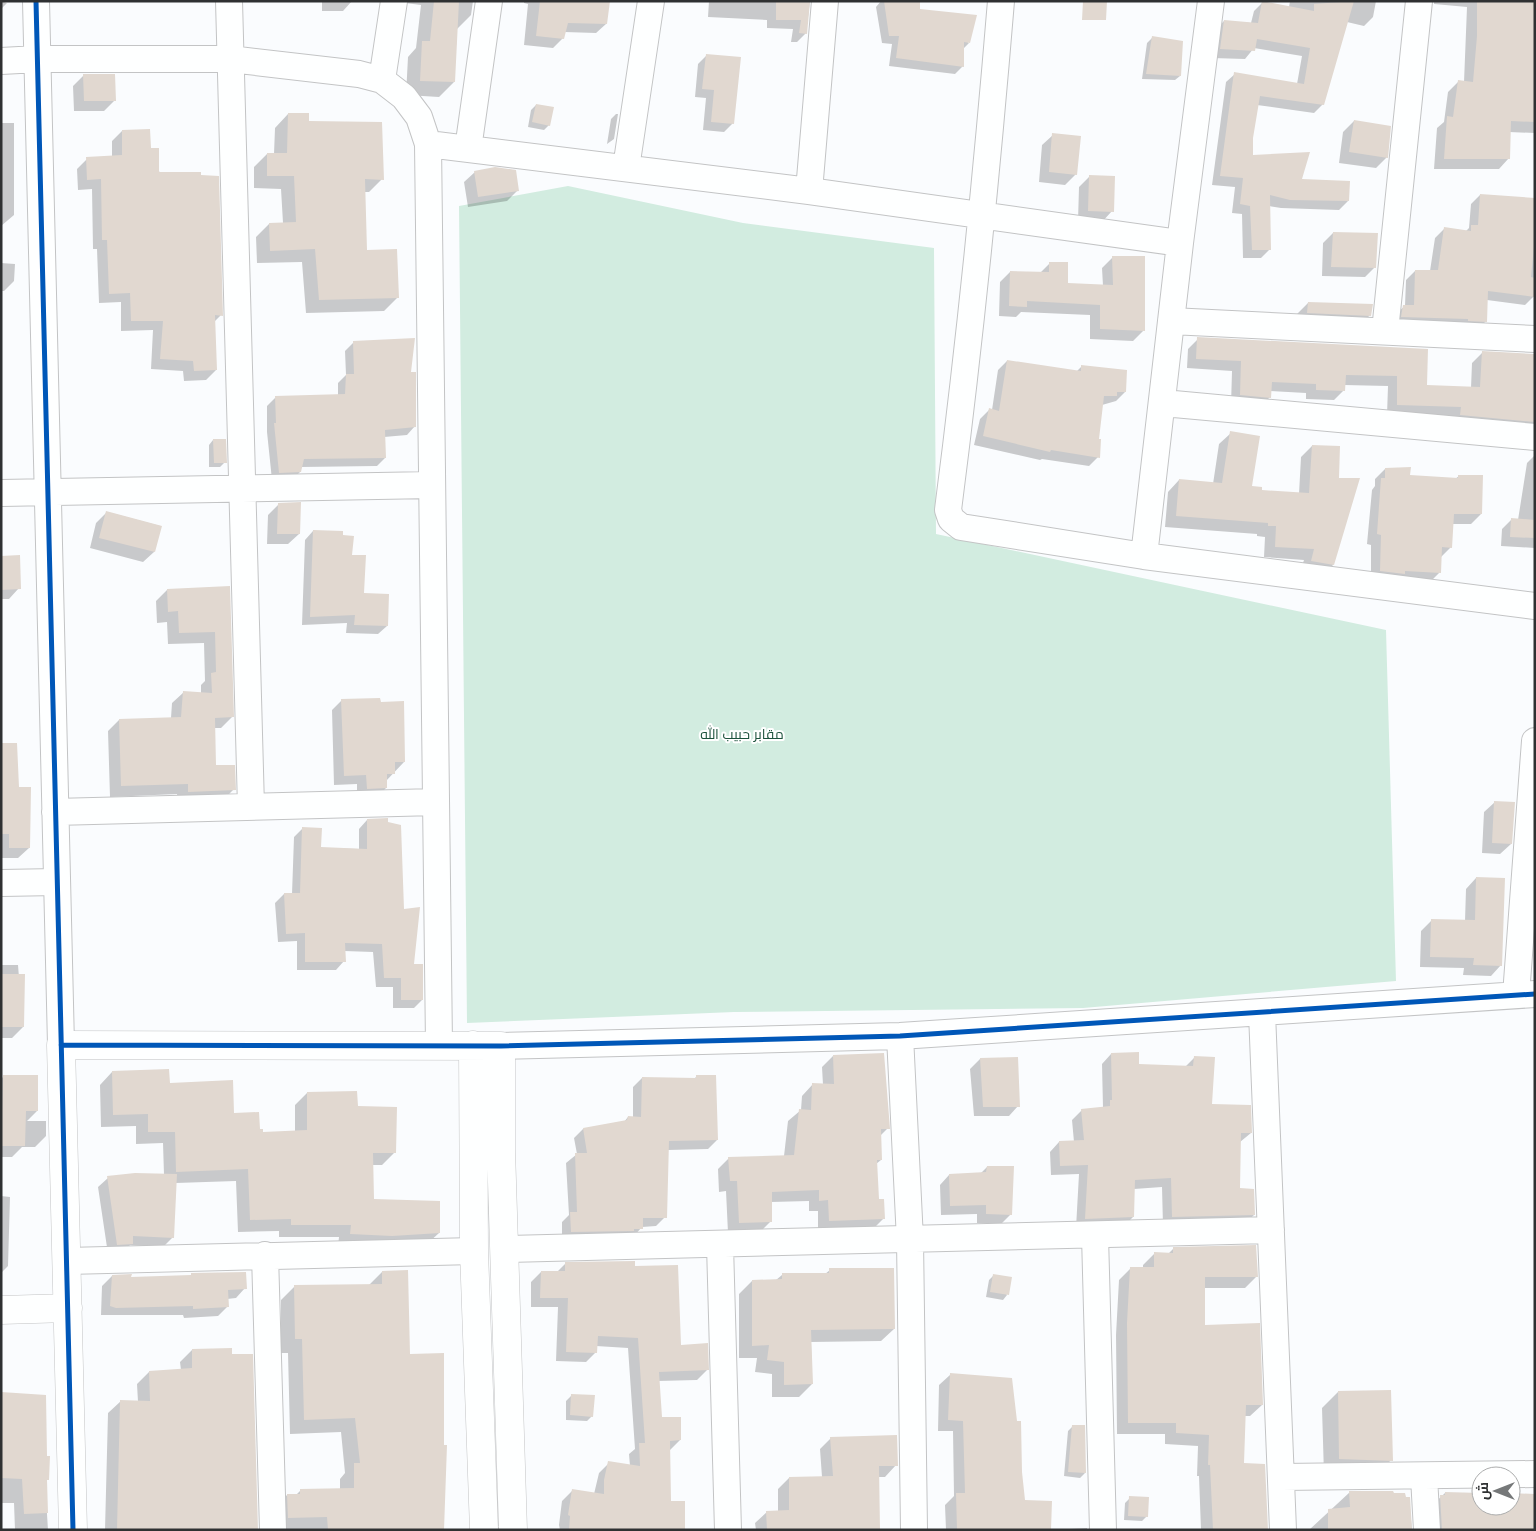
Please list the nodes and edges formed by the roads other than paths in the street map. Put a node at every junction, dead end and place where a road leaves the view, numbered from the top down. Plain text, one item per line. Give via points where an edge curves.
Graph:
1 (36, 1) edge
2 (228, 1) edge
3 (394, 1) edge
4 (489, 1) edge
5 (651, 1) edge
6 (825, 1) edge
7 (1001, 1) edge
8 (1211, 1) edge
9 (1419, 1) edge
10 (38, 58) junction
11 (230, 59) junction
12 (1, 61) edge
13 (382, 80) junction
14 (428, 144) junction
15 (468, 149) junction
16 (626, 168) junction
17 (809, 191) junction
18 (983, 216) junction
19 (1180, 243) junction
20 (1171, 321) junction
21 (1386, 331) junction
22 (1535, 339) edge
23 (1163, 403) junction
24 (1535, 437) edge
25 (432, 485) junction
26 (241, 489) junction
27 (48, 492) junction
28 (1, 493) edge
29 (1144, 556) junction
30 (1535, 606) edge
31 (1535, 741) edge
32 (436, 802) junction
33 (251, 807) junction
34 (55, 812) junction
35 (57, 882) junction
36 (1, 883) edge
37 (1526, 994) edge
38 (1262, 1013) junction
39 (900, 1036) junction
40 (61, 1045) junction
41 (439, 1045) junction
42 (473, 1045) junction
43 (501, 1046) junction
44 (1271, 1230) junction
45 (1095, 1236) junction
46 (910, 1240) junction
47 (720, 1245) junction
48 (504, 1249) junction
49 (474, 1251) junction
50 (265, 1255) junction
51 (66, 1260) junction
52 (68, 1308) junction
53 (1, 1310) edge
54 (1535, 1474) edge
55 (1424, 1476) junction
56 (1282, 1477) junction
57 (73, 1530) edge
58 (273, 1530) edge
59 (484, 1530) edge
60 (513, 1530) edge
61 (728, 1530) edge
62 (914, 1530) edge
63 (1103, 1530) edge
64 (1283, 1530) edge
65 (1427, 1530) edge

1 - 10 street
2 - 11 street
3 - 13 street
4 - 15 street
5 - 16 street
6 - 17 street
7 - 18 street
8 - 19 street
9 - 21 street
10 - 11 street
10 - 12 street
10 - 27 street
11 - 13 street via 359,74
11 - 26 street
13 - 14 street via 404,98 419,117
14 - 15 street
14 - 25 street
15 - 16 street
16 - 17 street
17 - 18 street
18 - 19 street
18 - 29 street via 948,510 951,519 961,528
19 - 20 street
20 - 21 street
20 - 23 street
21 - 22 street
23 - 24 street
23 - 29 street
25 - 26 street
25 - 32 street
26 - 27 street
26 - 33 street
27 - 28 street
27 - 34 street
29 - 30 street
31 - 37 street
32 - 33 street
32 - 41 street
33 - 34 street
34 - 35 street
35 - 36 street
35 - 40 street
37 - 38 street
38 - 39 street
38 - 44 street
39 - 43 street
39 - 46 street
40 - 41 street
40 - 51 street
41 - 42 street
42 - 43 street
42 - 49 street
43 - 48 street
44 - 45 street
44 - 56 street
45 - 46 street
45 - 63 street
46 - 47 street
46 - 62 street
47 - 48 street
47 - 61 street
48 - 60 street
49 - 50 street
49 - 59 street
50 - 51 street
50 - 58 street
51 - 52 street
52 - 53 street
52 - 57 street
54 - 55 street
55 - 56 street
55 - 65 street
56 - 64 street

